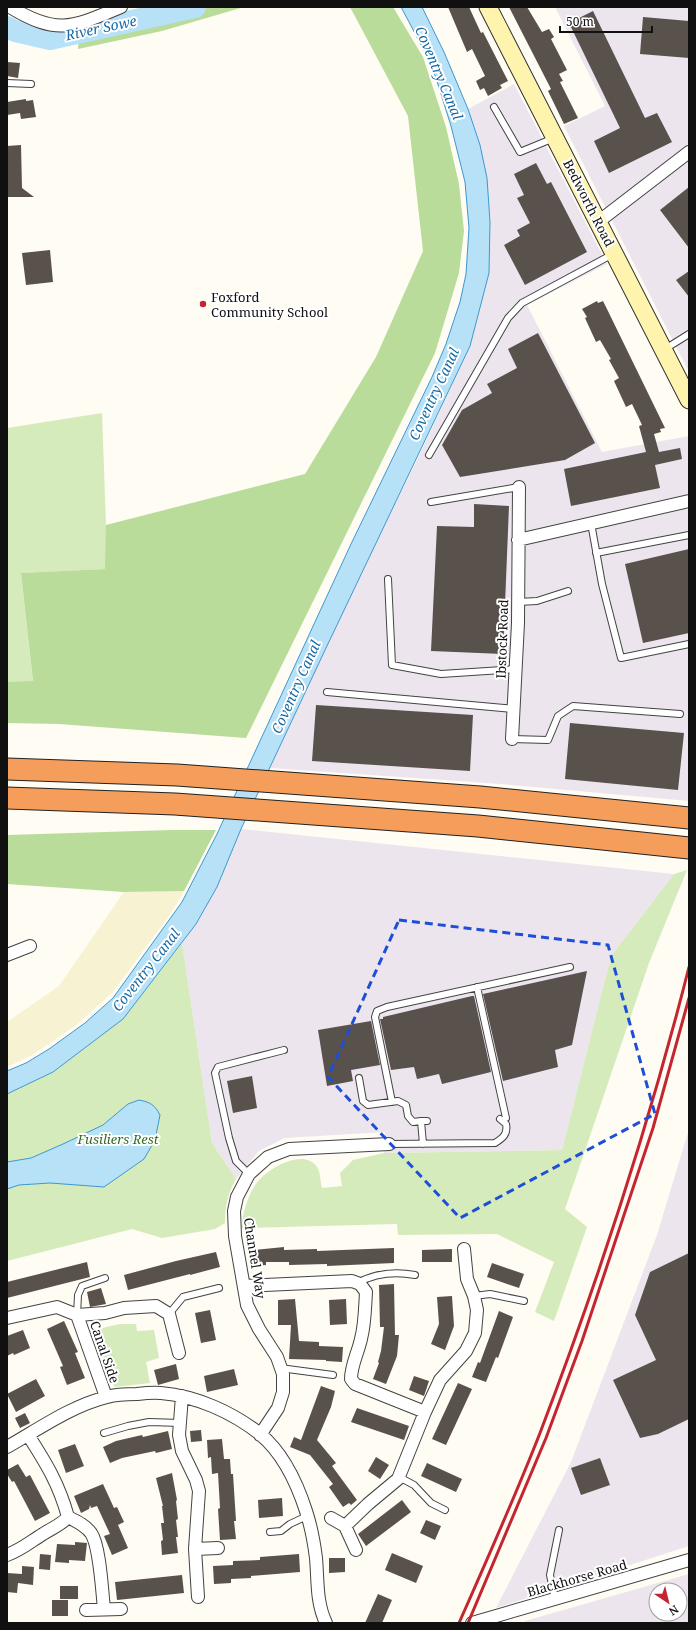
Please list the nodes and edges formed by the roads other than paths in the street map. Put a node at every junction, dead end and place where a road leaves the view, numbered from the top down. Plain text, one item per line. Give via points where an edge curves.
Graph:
1 (10, 7) edge
2 (488, 7) edge
3 (114, 8) edge
4 (7, 83) edge
5 (31, 84) dead end
6 (494, 107) dead end
7 (555, 138) junction
8 (689, 152) edge
9 (598, 222) junction
10 (614, 254) junction
11 (689, 334) edge
12 (663, 350) junction
13 (689, 400) edge
14 (429, 455) dead end
15 (519, 488) joint
16 (689, 501) edge
17 (431, 502) dead end
18 (591, 523) junction
19 (689, 535) edge
20 (518, 540) junction
21 (596, 553) junction
22 (388, 579) dead end
23 (568, 591) dead end
24 (518, 602) junction
25 (689, 644) edge
26 (516, 669) junction
27 (327, 692) dead end
28 (514, 709) junction
29 (680, 714) dead end
30 (512, 739) joint
31 (7, 769) edge
32 (7, 798) edge
33 (689, 818) edge
34 (689, 848) edge
35 (30, 946) dead end
36 (7, 955) edge
37 (570, 967) dead end
38 (477, 987) junction
39 (284, 1050) dead end
40 (359, 1078) dead end
41 (392, 1102) junction
42 (389, 1144) joint
43 (423, 1144) junction
44 (249, 1174) junction
45 (464, 1249) dead end
46 (415, 1275) dead end
47 (105, 1278) dead end
48 (357, 1283) junction
49 (244, 1286) junction
50 (219, 1288) dead end
51 (474, 1296) junction
52 (524, 1301) dead end
53 (169, 1314) junction
54 (77, 1315) junction
55 (7, 1318) edge
56 (179, 1353) dead end
57 (280, 1368) junction
58 (333, 1375) dead end
59 (182, 1396) junction
60 (106, 1397) junction
61 (425, 1412) junction
62 (181, 1423) junction
63 (104, 1433) dead end
64 (260, 1434) junction
65 (28, 1435) junction
66 (7, 1447) edge
67 (398, 1477) junction
68 (445, 1510) dead end
69 (68, 1516) junction
70 (307, 1516) junction
71 (331, 1518) dead end
72 (346, 1526) junction
73 (559, 1530) dead end
74 (270, 1532) dead end
75 (218, 1548) dead end
76 (195, 1549) junction
77 (356, 1550) dead end
78 (7, 1555) edge
79 (689, 1560) edge
80 (198, 1597) dead end
81 (555, 1599) junction
82 (104, 1609) junction
83 (121, 1609) dead end
84 (86, 1610) dead end
85 (326, 1623) edge
86 (472, 1623) edge

1 - 3 street via 27,17 54,26 83,23
2 - 7 main road, Bedworth Road
4 - 5 lane
6 - 7 lane via 520,152
7 - 9 main road, Bedworth Road
8 - 9 street
9 - 10 main road, Bedworth Road
10 - 12 main road, Bedworth Road
10 - 14 lane via 522,303 508,318
11 - 12 lane
12 - 13 main road, Bedworth Road
15 - 17 lane
15 - 20 street, Ibstock Road
16 - 18 street
18 - 20 street
18 - 21 lane
19 - 21 lane
20 - 24 street, Ibstock Road
21 - 25 lane via 622,658
22 - 26 lane via 392,665 441,674
23 - 24 lane via 537,601
24 - 26 street, Ibstock Road
26 - 28 street, Ibstock Road
27 - 28 lane
28 - 30 street, Ibstock Road
29 - 30 lane via 573,706 558,716 548,740
31 - 33 highway via 177,775 480,797
32 - 34 highway via 174,804 478,826
35 - 36 street
37 - 38 lane
38 - 41 lane via 377,1011 375,1017
38 - 43 lane via 506,1132 504,1137 495,1142
39 - 44 lane via 218,1067 215,1073 236,1161
40 - 41 lane via 363,1101 368,1105
41 - 43 lane via 398,1101 406,1105 408,1116 413,1122 424,1121
42 - 43 lane
42 - 44 street, Channel Way via 288,1149 268,1157
44 - 49 street, Channel Way via 237,1198 234,1211 235,1236
45 - 51 street via 467,1279
46 - 48 lane via 400,1272 377,1275
47 - 54 lane via 82,1286 78,1295
48 - 49 street via 352,1281
48 - 61 street via 366,1292 364,1322 350,1379 355,1384
49 - 57 street, Channel Way via 247,1305 258,1329 277,1357
50 - 53 lane via 182,1297
51 - 52 lane via 490,1294
51 - 61 street via 477,1310 476,1333 466,1351 440,1380
53 - 54 street, Canal Side via 156,1306
53 - 56 street
54 - 55 street, Canal Side via 57,1307
54 - 60 street, Canal Side
57 - 58 lane
57 - 64 street, Channel Way via 283,1392 278,1408
59 - 60 street via 160,1392
59 - 62 street
59 - 64 street via 208,1404
60 - 65 street via 62,1416
61 - 67 street
62 - 63 lane via 149,1422
62 - 76 street via 182,1451 199,1491
64 - 70 street via 288,1469 298,1488
65 - 66 street
65 - 69 street via 52,1471
67 - 68 lane via 414,1486 431,1503
67 - 72 street
69 - 78 street via 61,1525
69 - 82 street via 83,1524 96,1544
70 - 74 lane via 281,1531
70 - 85 street via 314,1544 319,1602
71 - 72 street
72 - 77 street
73 - 81 lane via 550,1575
75 - 76 street
76 - 80 street
79 - 81 street, Blackhorse Road
81 - 86 street, Blackhorse Road
82 - 83 street
82 - 84 street

